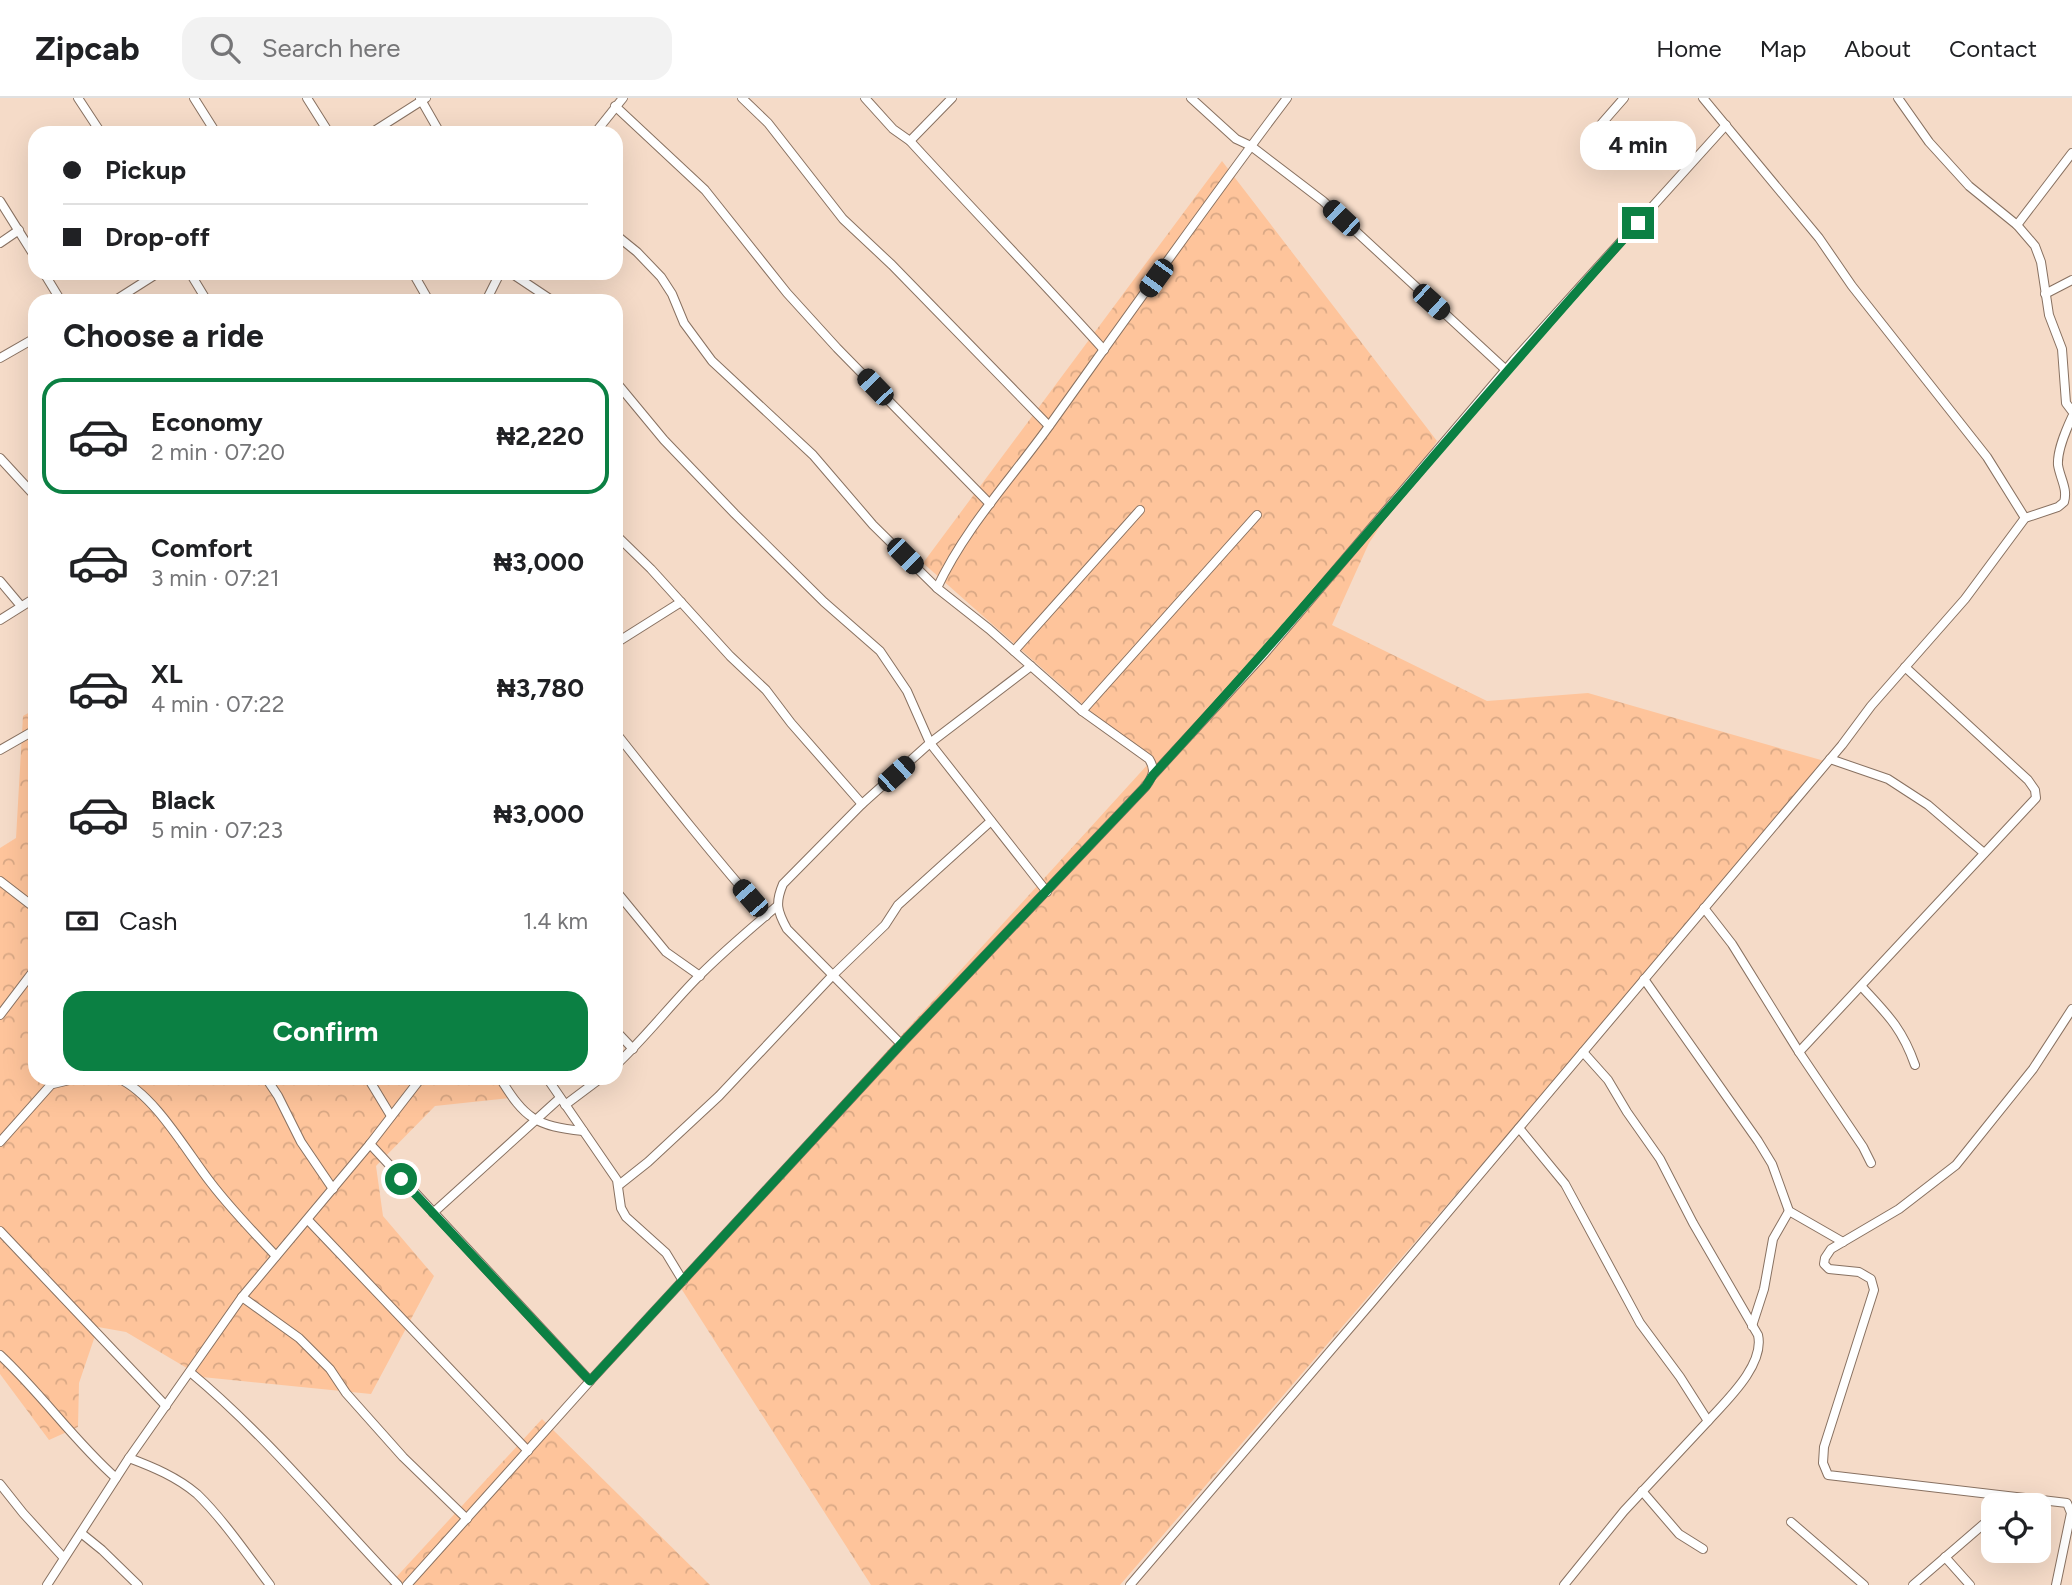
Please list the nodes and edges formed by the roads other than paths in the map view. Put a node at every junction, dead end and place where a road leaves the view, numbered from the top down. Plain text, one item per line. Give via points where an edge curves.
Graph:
1 (78, 98) edge
2 (194, 98) edge
3 (307, 98) edge
4 (623, 98) edge
5 (741, 98) edge
6 (865, 98) edge
7 (952, 98) edge
8 (1191, 98) edge
9 (1287, 98) edge
10 (1624, 98) edge
11 (1703, 98) edge
12 (1898, 98) edge
13 (423, 99) edge
14 (615, 106) junction
15 (1726, 125) junction
16 (96, 126) edge
17 (212, 126) edge
18 (325, 126) edge
19 (382, 126) edge
20 (436, 126) edge
21 (600, 126) edge
22 (1589, 138) dead end
23 (910, 141) junction
24 (1251, 146) junction
25 (2072, 153) edge
26 (0, 201) edge
27 (2017, 225) junction
28 (19, 230) junction
29 (623, 241) edge
30 (0, 243) edge
31 (28, 245) edge
32 (147, 280) edge
33 (522, 280) edge
34 (2072, 280) edge
35 (125, 294) edge
36 (542, 294) edge
37 (2045, 294) junction
38 (28, 342) edge
39 (1104, 350) junction
40 (0, 358) edge
41 (1506, 370) junction
42 (623, 390) edge
43 (2072, 411) edge
44 (2072, 417) edge
45 (1049, 426) junction
46 (0, 458) edge
47 (28, 488) edge
48 (990, 504) junction
49 (1140, 510) dead end
50 (1257, 515) dead end
51 (2025, 518) junction
52 (623, 542) edge
53 (0, 581) edge
54 (937, 588) junction
55 (28, 602) edge
56 (681, 602) junction
57 (21, 606) junction
58 (0, 620) edge
59 (623, 639) edge
60 (1014, 651) junction
61 (1031, 666) junction
62 (1905, 667) junction
63 (1082, 711) junction
64 (28, 734) edge
65 (623, 742) edge
66 (930, 743) junction
67 (0, 750) edge
68 (1829, 759) junction
69 (1153, 775) junction
70 (862, 803) junction
71 (991, 821) junction
72 (1984, 853) junction
73 (0, 881) edge
74 (1047, 892) junction
75 (623, 900) edge
76 (28, 903) edge
77 (776, 907) junction
78 (1704, 908) junction
79 (766, 916) junction
80 (699, 976) junction
81 (832, 976) junction
82 (28, 977) edge
83 (1644, 979) junction
84 (1862, 987) junction
85 (3, 1005) edge
86 (2072, 1010) edge
87 (0, 1015) edge
88 (623, 1038) edge
89 (901, 1044) junction
90 (633, 1049) junction
91 (1583, 1052) junction
92 (1799, 1052) junction
93 (623, 1058) edge
94 (1915, 1065) dead end
95 (50, 1085) edge
96 (130, 1085) edge
97 (271, 1085) edge
98 (372, 1085) edge
99 (415, 1085) edge
100 (505, 1085) edge
101 (552, 1085) edge
102 (589, 1085) edge
103 (563, 1101) junction
104 (391, 1116) junction
105 (535, 1121) junction
106 (1519, 1128) junction
107 (583, 1131) junction
108 (0, 1142) edge
109 (370, 1144) junction
110 (1871, 1163) dead end
111 (619, 1185) junction
112 (333, 1189) junction
113 (1789, 1211) junction
114 (433, 1213) junction
115 (308, 1220) junction
116 (0, 1231) edge
117 (1843, 1242) junction
118 (276, 1256) junction
119 (683, 1281) junction
120 (242, 1297) junction
121 (1755, 1325) junction
122 (0, 1355) edge
123 (190, 1372) junction
124 (590, 1381) junction
125 (166, 1406) junction
126 (1708, 1421) junction
127 (528, 1451) junction
128 (129, 1458) junction
129 (116, 1478) junction
130 (0, 1484) edge
131 (1642, 1491) junction
132 (1990, 1493) edge
133 (2051, 1501) edge
134 (467, 1519) junction
135 (1791, 1522) dead end
136 (1981, 1526) edge
137 (80, 1532) junction
138 (1703, 1549) dead end
139 (63, 1557) junction
140 (1945, 1557) junction
141 (47, 1585) edge
142 (138, 1585) edge
143 (270, 1585) edge
144 (398, 1585) edge
145 (407, 1585) edge
146 (1130, 1585) edge
147 (1563, 1585) edge
148 (1864, 1585) edge
149 (1913, 1585) edge
150 (1970, 1585) edge
151 (2056, 1585) edge

1 - 16 street
2 - 17 street
3 - 18 street
4 - 14 street
5 - 45 street via 768,123 843,219
6 - 23 street
7 - 23 street
8 - 24 street via 1236,139
9 - 24 street
10 - 22 street
11 - 15 street
12 - 27 street via 1929,142 1969,186
13 - 19 street
13 - 20 street
14 - 21 street
14 - 48 street via 705,190 787,293
15 - 41 street
15 - 51 street via 1987,457
23 - 39 street
24 - 39 street
24 - 41 street via 1323,201
25 - 27 street
26 - 28 street
27 - 37 street via 2035,246
28 - 30 street
28 - 31 street
29 - 54 street via 661,277 684,323 712,361 813,455 873,525
32 - 35 street
33 - 36 street
34 - 37 street
37 - 43 street via 2062,349 2066,403
38 - 40 street
39 - 45 street
41 - 69 street via 1265,653
42 - 66 street via 735,514 880,651 908,691
44 - 51 street via 2058,456 2064,502
45 - 48 street
46 - 47 street
48 - 54 street via 955,552
49 - 60 street
50 - 63 street
51 - 62 street via 1965,599
52 - 56 street
53 - 57 street
54 - 60 street
55 - 57 street
56 - 59 street
56 - 70 street via 766,690
57 - 58 street
60 - 61 street
61 - 63 street
61 - 66 street
62 - 68 street
62 - 72 street via 2035,790 2036,798
63 - 69 street via 1149,759
64 - 67 street
65 - 79 street
66 - 70 street
66 - 71 street
68 - 72 street via 1888,779 1928,805
68 - 78 street
69 - 74 street
70 - 77 street via 783,884
71 - 74 street
71 - 81 street via 898,905 885,925
72 - 84 street
73 - 76 street
74 - 89 street
75 - 80 street via 666,952
77 - 79 street
77 - 81 street via 786,929
78 - 83 street
78 - 92 street via 1732,944
79 - 80 street
80 - 90 street
81 - 89 street
81 - 111 street via 719,1096
82 - 85 street
83 - 91 street
83 - 113 street via 1758,1141
84 - 92 street
84 - 94 street via 1898,1026
85 - 87 street
86 - 117 street via 2033,1069 1956,1165 1899,1209
88 - 90 street
89 - 119 street
90 - 93 street
91 - 106 street
91 - 121 street via 1603,1073 1660,1159
92 - 110 street
95 - 108 street
96 - 118 street via 163,1118 213,1186
97 - 112 street
98 - 104 street
99 - 104 street
100 - 105 street
101 - 103 street
102 - 103 street
103 - 105 street
103 - 107 street
104 - 109 street
105 - 107 street
105 - 114 street
106 - 126 street via 1565,1184 1640,1323
106 - 146 street
107 - 111 street
109 - 112 street
109 - 114 street
111 - 119 street via 626,1217 666,1253
112 - 115 street
113 - 117 street
113 - 121 street via 1773,1239
114 - 124 street
115 - 118 street
115 - 127 street
116 - 125 street
117 - 132 street via 1831,1249 1824,1264 1829,1269 1859,1272 1871,1279 1874,1290 1824,1447 1828,1475
118 - 120 street
119 - 124 street
120 - 123 street
120 - 134 street via 299,1338 403,1457
121 - 126 street via 1760,1342 1749,1372
122 - 129 street
123 - 125 street
123 - 144 street via 269,1444
124 - 127 street
125 - 128 street
126 - 131 street
127 - 134 street
128 - 129 street
128 - 143 street via 153,1466 197,1495
129 - 137 street
130 - 139 street
131 - 138 street via 1679,1534
131 - 147 street
133 - 151 street via 2067,1503 2071,1513
134 - 145 street
135 - 148 street
136 - 140 street
137 - 139 street
137 - 142 street
139 - 141 street
140 - 149 street
140 - 150 street

